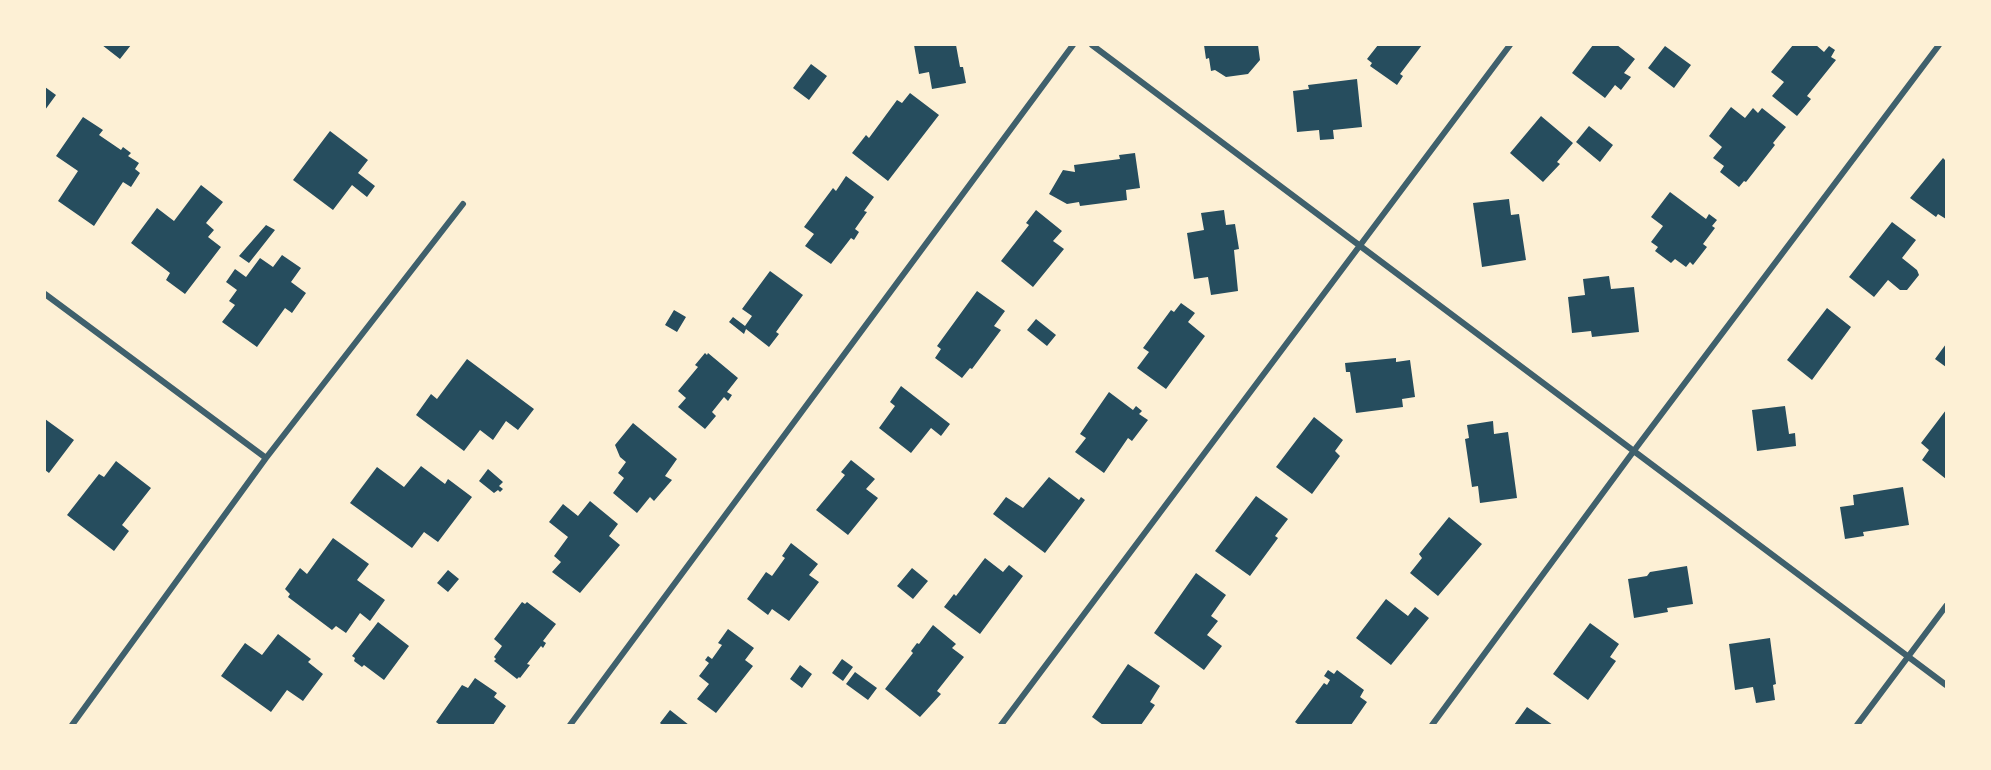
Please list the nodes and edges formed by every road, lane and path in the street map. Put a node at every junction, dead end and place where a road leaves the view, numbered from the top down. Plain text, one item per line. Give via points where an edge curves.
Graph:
1 (1073, 45) edge
2 (1092, 45) edge
3 (1510, 45) edge
4 (1939, 45) edge
5 (463, 204) dead end
6 (1360, 246) junction
7 (45, 294) edge
8 (1633, 452) junction
9 (266, 458) junction
10 (1946, 606) edge
11 (1908, 657) junction
12 (1946, 685) edge
13 (72, 725) edge
14 (570, 725) edge
15 (1001, 725) edge
16 (1432, 725) edge
17 (1857, 725) edge

1 - 14 street
2 - 6 street
3 - 6 street
4 - 8 street
5 - 9 street
6 - 8 street
6 - 15 street
7 - 9 street
8 - 11 street
8 - 16 street
9 - 13 street
10 - 11 street
11 - 12 street
11 - 17 street

